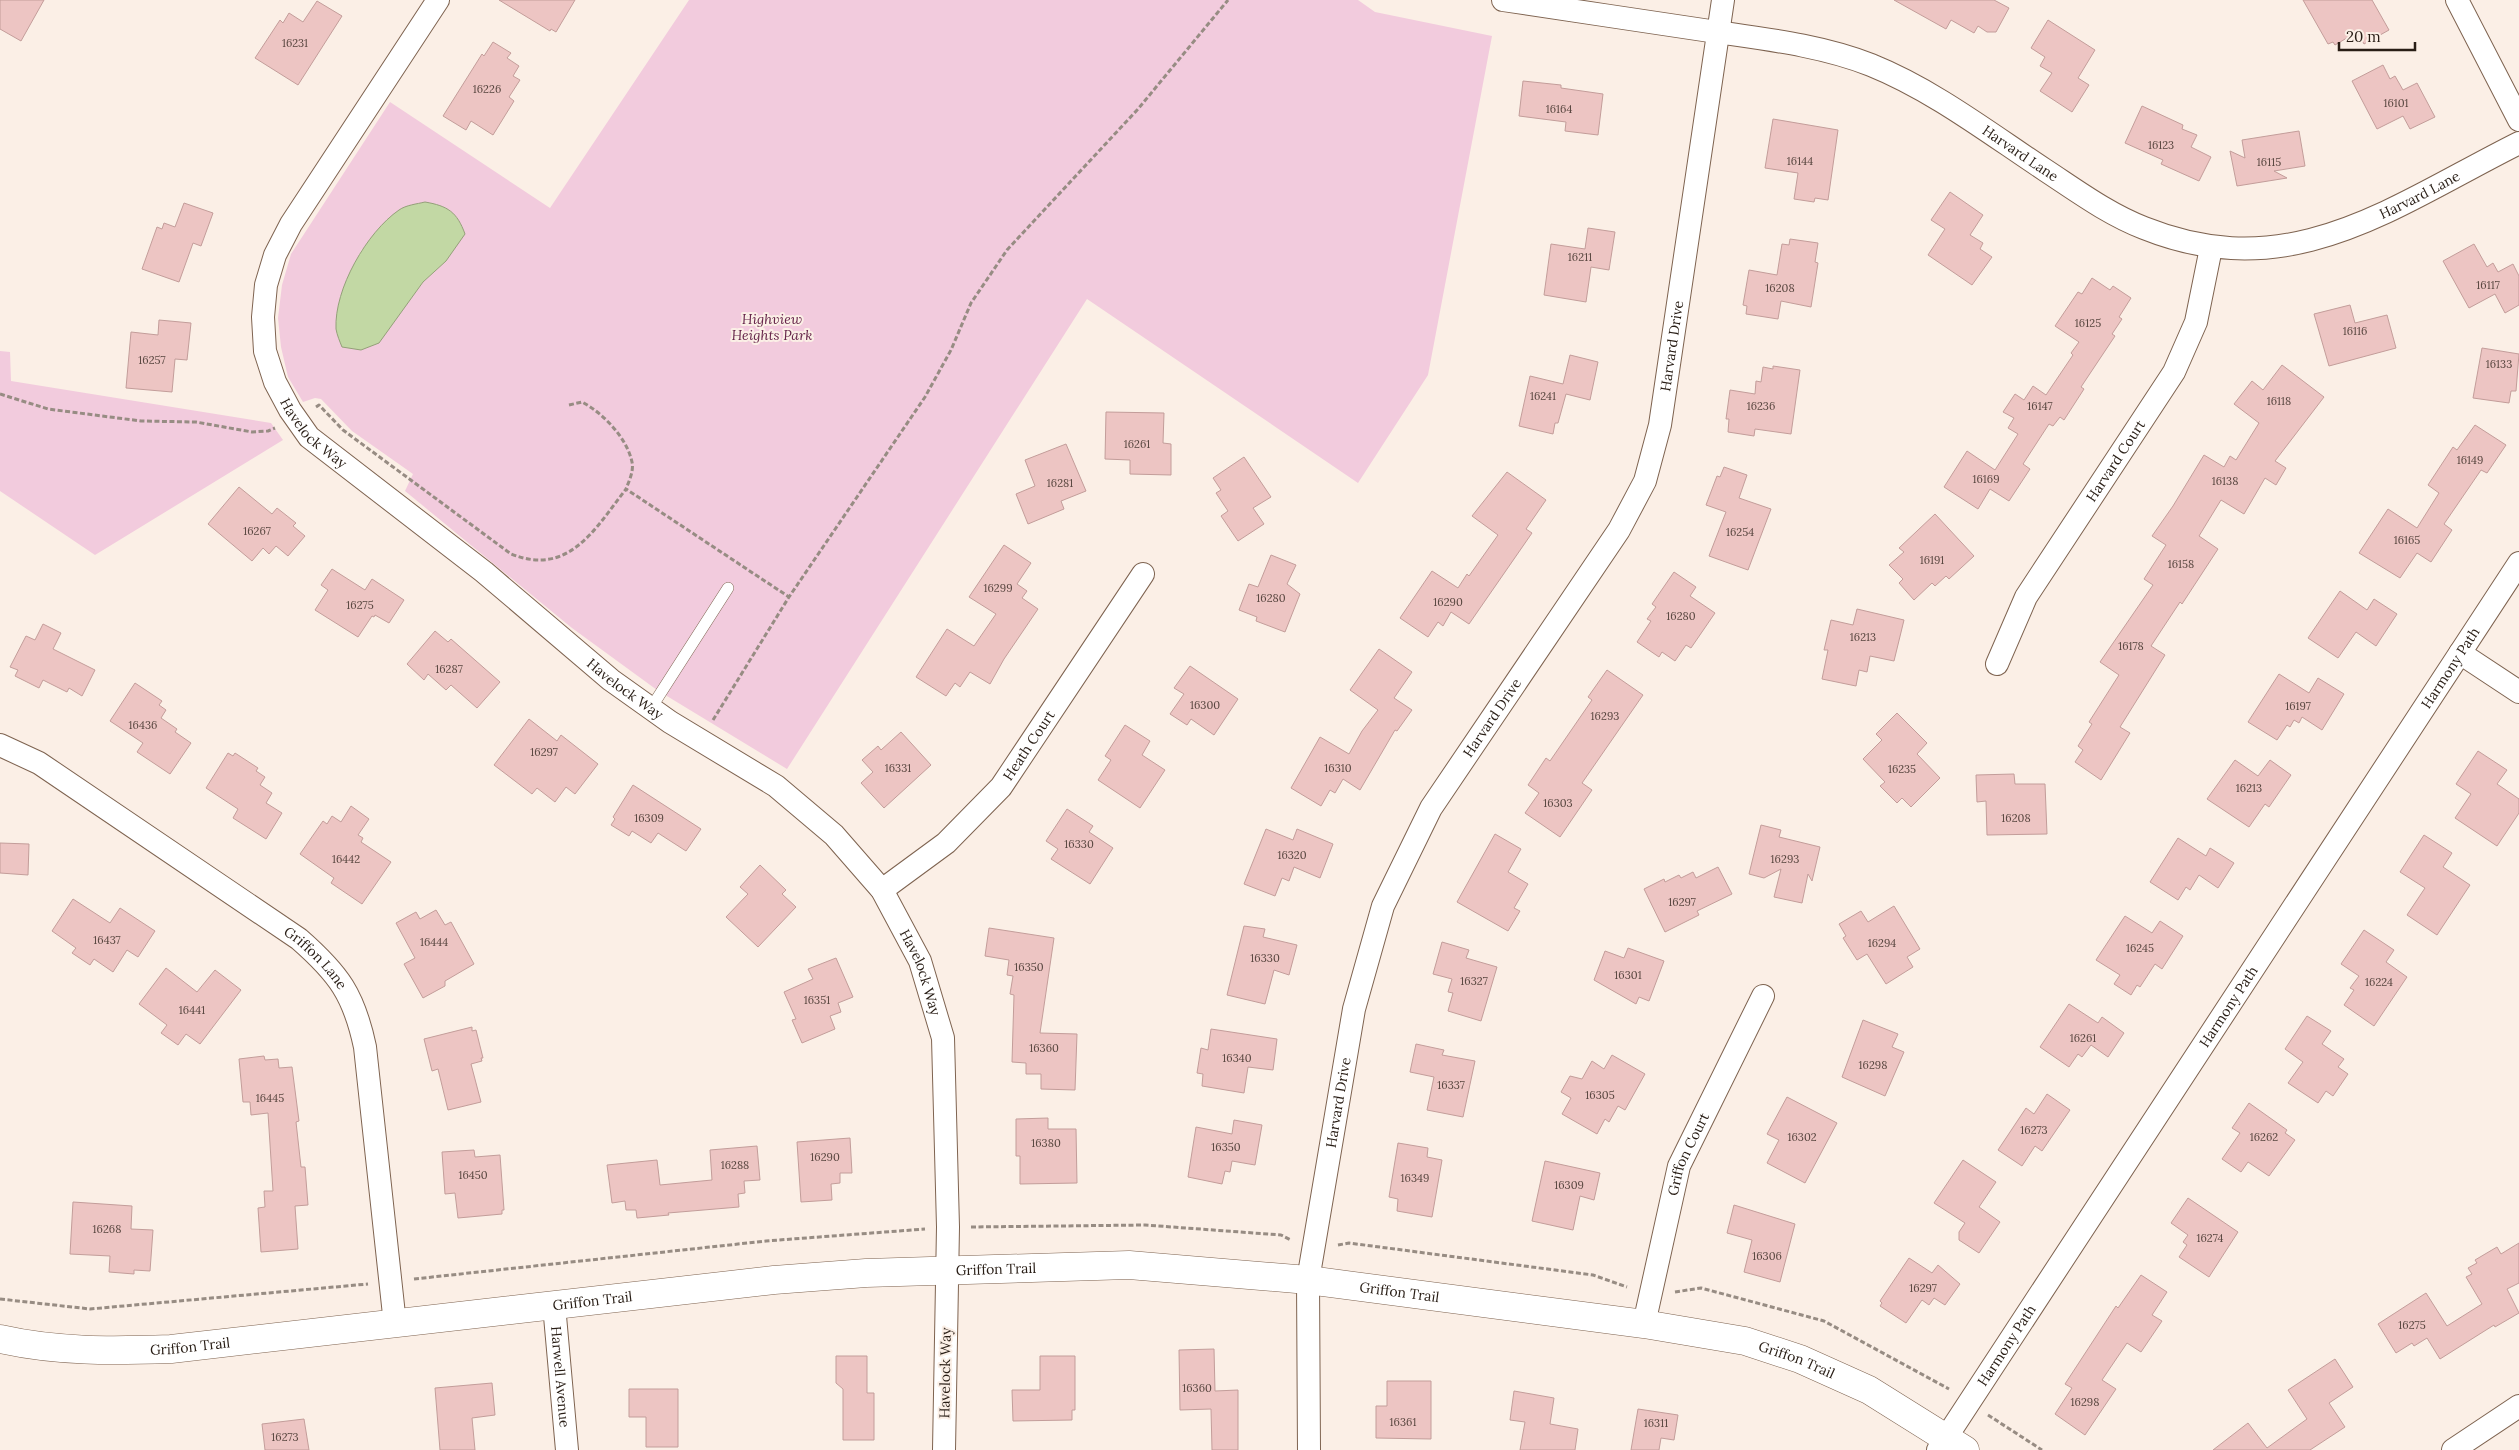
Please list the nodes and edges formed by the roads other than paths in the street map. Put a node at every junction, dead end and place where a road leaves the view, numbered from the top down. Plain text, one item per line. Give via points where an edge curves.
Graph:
1 (438, 0) edge
2 (1503, 0) edge
3 (1723, 0) edge
4 (2457, 0) edge
5 (1718, 32) junction
6 (2519, 120) edge
7 (2519, 143) edge
8 (2211, 248) junction
9 (2519, 563) edge
10 (1143, 574) dead end
11 (728, 588) dead end
12 (2460, 653) junction
13 (1997, 664) dead end
14 (2519, 692) edge
15 (650, 708) junction
16 (0, 745) edge
17 (882, 890) junction
18 (1763, 996) dead end
19 (947, 1270) junction
20 (1308, 1280) junction
21 (554, 1304) junction
22 (395, 1324) junction
23 (1644, 1324) junction
24 (0, 1339) edge
25 (2519, 1406) edge
26 (1950, 1446) edge
27 (567, 1450) edge
28 (944, 1450) edge
29 (1309, 1450) edge
30 (2453, 1450) edge

1 - 15 street, Havelock Way via 291,224 275,255 266,285 263,317 265,351 275,382 309,437 484,572 611,680
2 - 5 street, Harvard Lane
3 - 5 street, Harvard Drive
4 - 6 street
5 - 8 street, Harvard Lane via 1789,43 1868,64 1906,81 2106,210 2142,228
5 - 20 street, Harvard Drive via 1660,425 1645,481 1619,530 1431,808 1383,906 1354,1009
7 - 8 street, Harvard Lane via 2340,233 2277,247
8 - 13 street, Harvard Court via 2196,322 2174,372 2026,597
9 - 12 street, Harmony Path
10 - 17 street, Heath Court via 1001,787 946,843
11 - 15 lane
12 - 14 street
12 - 26 street, Harmony Path
15 - 17 street, Havelock Way via 776,786 834,835
16 - 22 street, Griffon Lane via 39,763 299,939 324,960 343,985 358,1015 364,1047
17 - 19 street, Havelock Way via 920,961 943,1038
18 - 23 street, Griffon Court via 1679,1166
19 - 20 street, Griffon Trail via 1129,1265
19 - 21 street, Griffon Trail via 774,1280
19 - 28 street, Havelock Way
20 - 23 street, Griffon Trail
20 - 29 street, Harvard Drive
21 - 22 street, Griffon Trail
21 - 27 street, Harwell Avenue
22 - 24 street, Griffon Trail via 171,1349 94,1351 37,1348
23 - 26 street, Griffon Trail via 1746,1341 1800,1359 1869,1390
25 - 30 street

